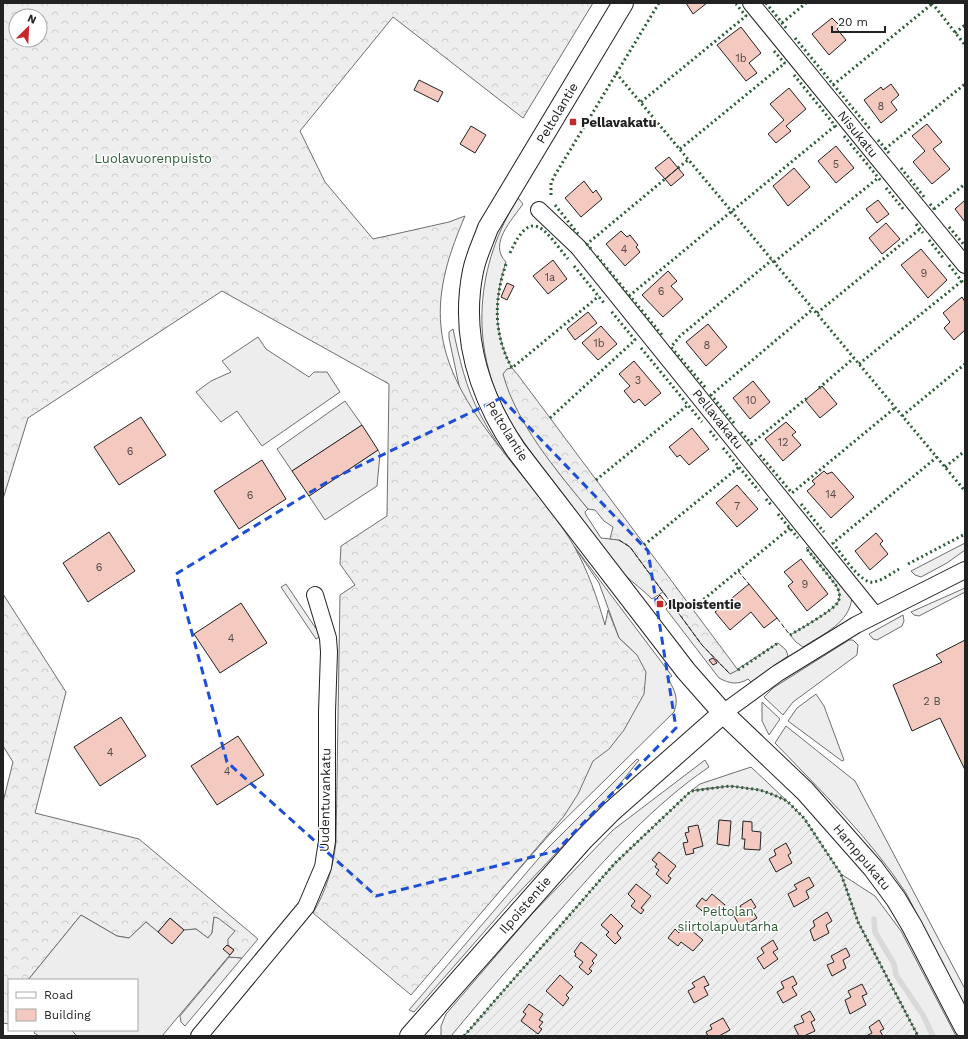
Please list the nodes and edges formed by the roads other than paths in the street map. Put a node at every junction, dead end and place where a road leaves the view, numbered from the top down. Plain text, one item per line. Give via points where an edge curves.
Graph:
1 (623, 3) edge
2 (752, 3) edge
3 (539, 210) dead end
4 (965, 265) edge
5 (965, 570) edge
6 (315, 595) dead end
7 (875, 615) junction
8 (723, 713) junction
9 (965, 1028) edge
10 (198, 1036) edge
11 (410, 1036) edge

1 - 8 street, Peltolantie via 488,228 473,270 470,335 486,396 505,433 630,600
2 - 4 street, Nisukatu
3 - 7 street, Pellavakatu via 578,247
5 - 7 street, Ilpoistentie
6 - 10 street, Uudentuvankatu via 328,638 329,652 327,841 322,866 306,907
7 - 8 street, Ilpoistentie via 778,673
8 - 9 street, Hamppukatu via 805,791 873,868 912,926
8 - 11 street, Ilpoistentie via 583,840

